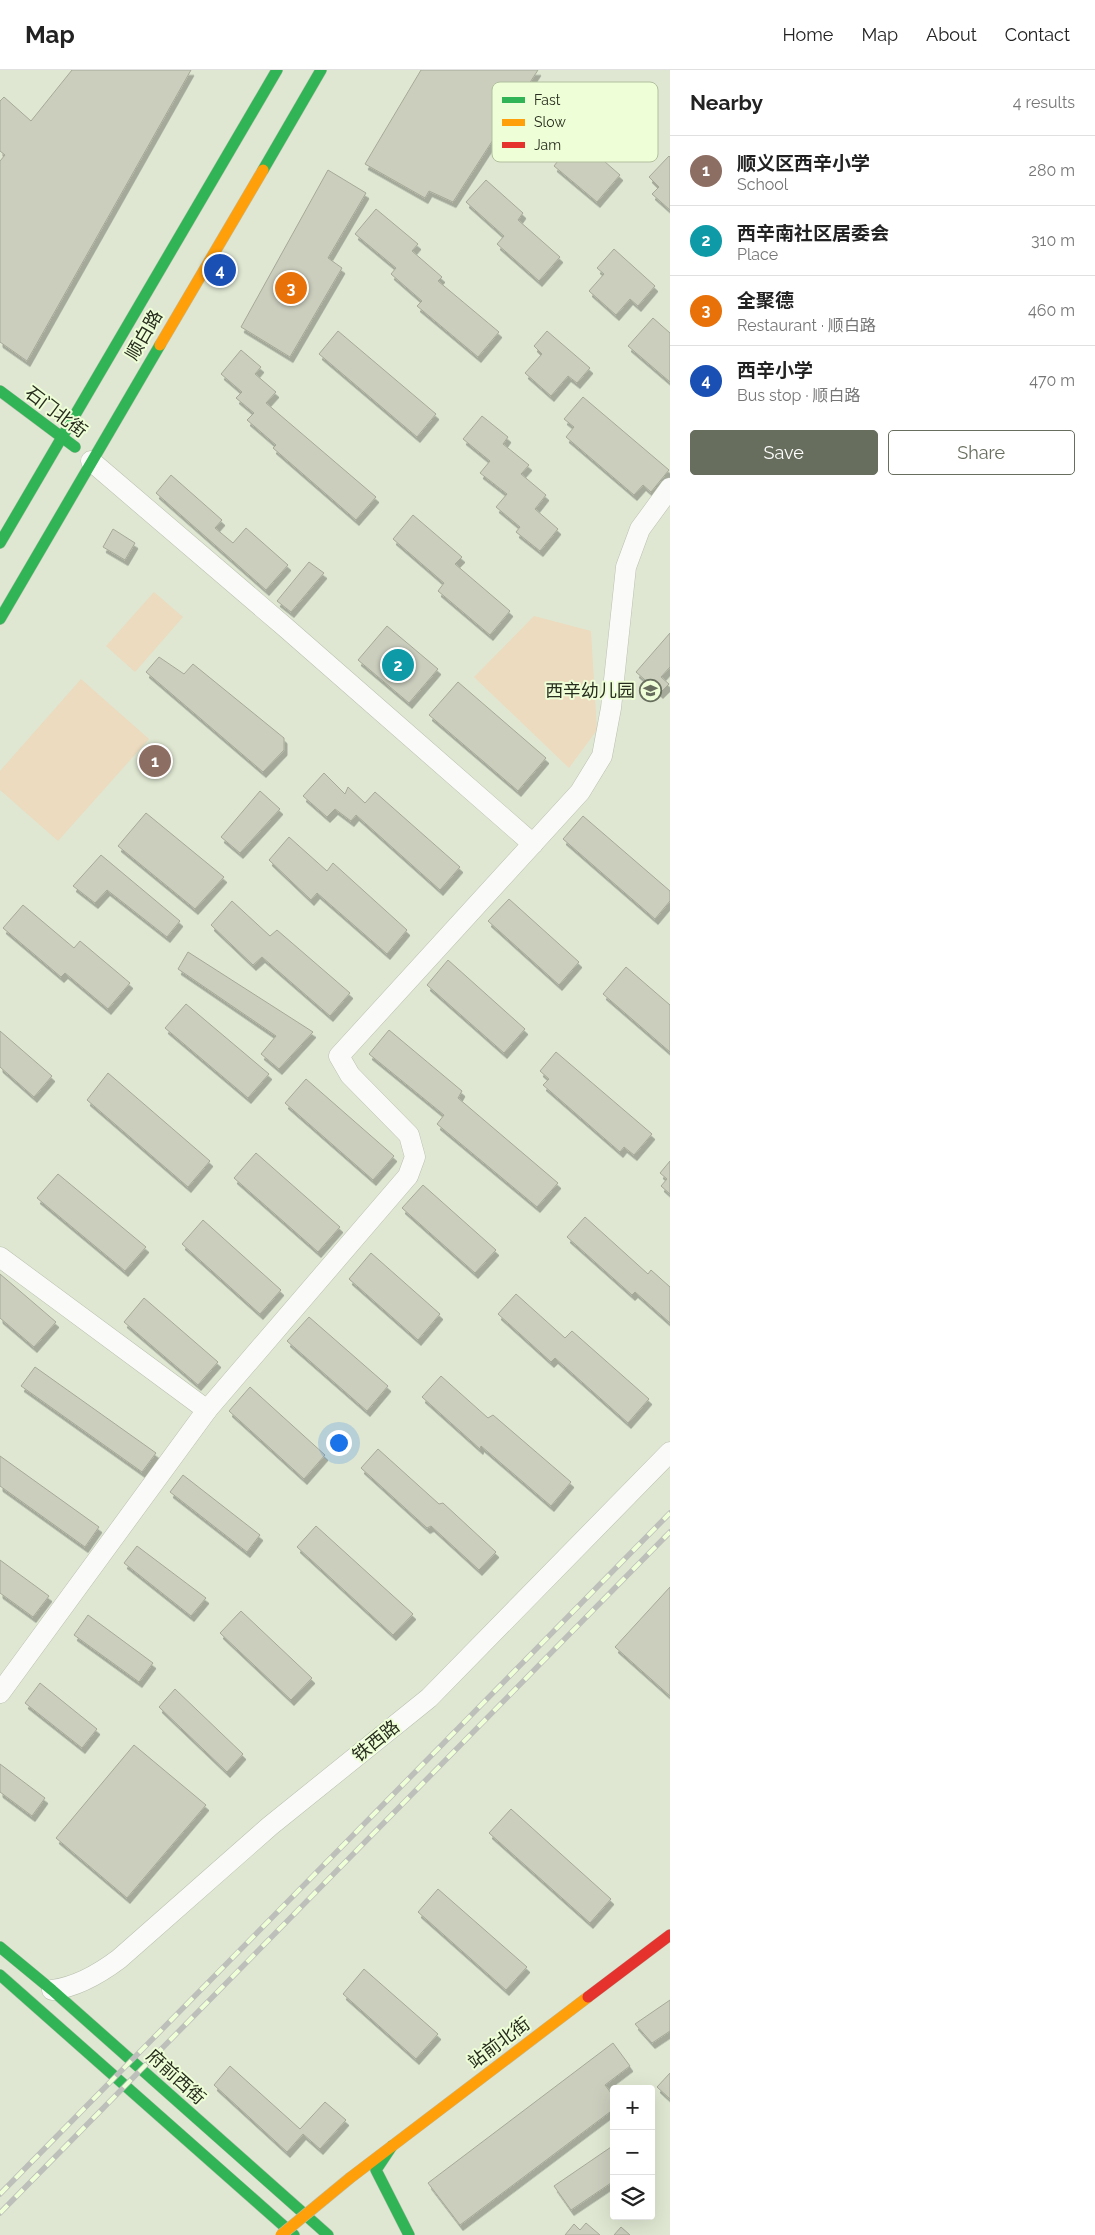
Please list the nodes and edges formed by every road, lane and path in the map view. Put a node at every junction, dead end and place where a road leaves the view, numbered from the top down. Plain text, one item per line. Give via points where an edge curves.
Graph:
1 (277, 70) edge
2 (321, 70) edge
3 (0, 391) edge
4 (62, 436) junction
5 (91, 461) junction
6 (670, 488) edge
7 (0, 543) edge
8 (0, 619) edge
9 (533, 844) junction
10 (0, 1258) edge
11 (207, 1410) junction
12 (670, 1452) edge
13 (0, 1693) edge
14 (670, 1935) edge
15 (0, 1947) edge
16 (0, 1975) edge
17 (52, 1990) junction
18 (392, 2146) junction
19 (282, 2235) edge
20 (294, 2235) edge
21 (328, 2235) edge
22 (409, 2235) edge

1 - 4 main road, 顺白路
2 - 5 main road, 顺白路
3 - 4 main road, 石门北街
4 - 5 main road, 石门北街
4 - 7 main road, 顺白路
5 - 8 main road, 顺白路
5 - 9 street
6 - 9 street via 640,529 626,567 611,708 602,756 580,792
9 - 11 street via 339,1056 350,1075 409,1134 415,1157 408,1176
10 - 11 street
11 - 13 street
12 - 17 street, 铁西路 via 429,1698 270,1826 120,1960 80,1983
14 - 18 main road, 站前北街
15 - 17 main road, 府前西街
16 - 20 main road
17 - 21 main road, 府前西街
18 - 19 main road, 站前北街, bridge
18 - 22 main road via 376,2170

